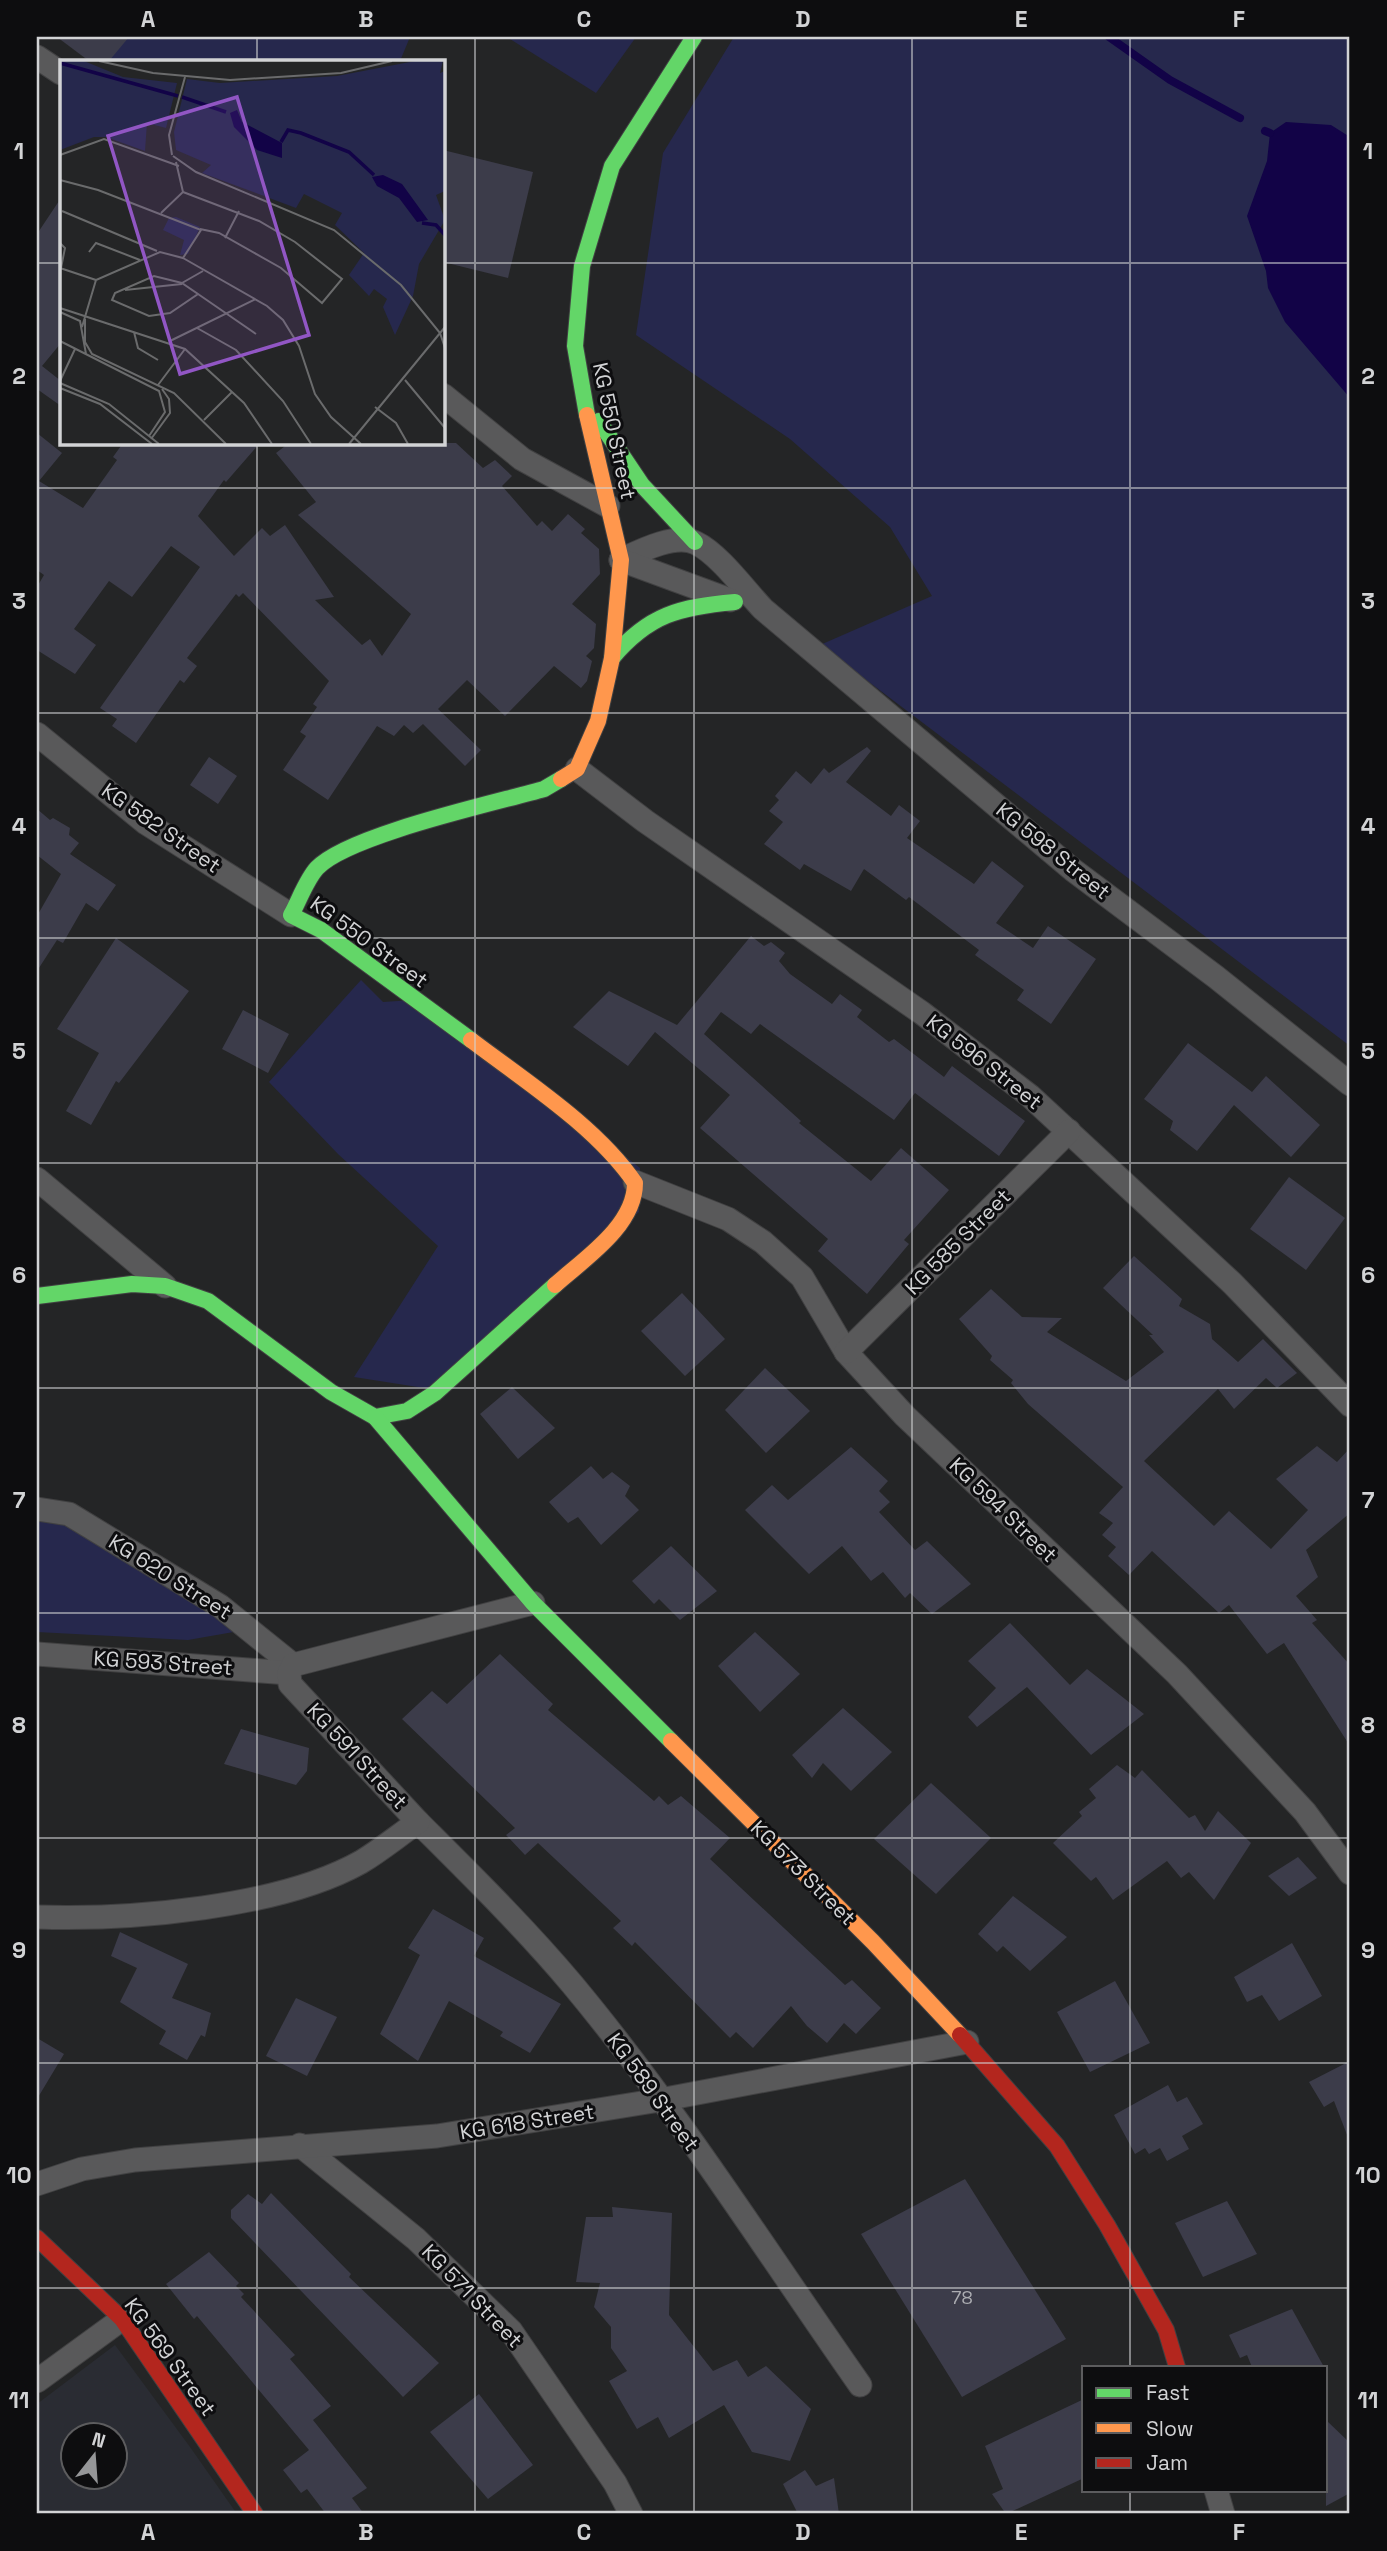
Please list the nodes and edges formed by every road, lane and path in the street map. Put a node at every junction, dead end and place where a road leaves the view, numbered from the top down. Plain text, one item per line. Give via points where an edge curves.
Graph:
1 (694, 37) edge
2 (37, 57) edge
3 (60, 72) edge
4 (580, 385) junction
5 (444, 396) edge
6 (608, 506) junction
7 (695, 542) junction
8 (621, 559) junction
9 (735, 602) junction
10 (763, 609) junction
11 (612, 658) junction
12 (37, 734) edge
13 (577, 769) junction
14 (291, 915) junction
15 (1350, 1084) edge
16 (1069, 1131) junction
17 (37, 1179) edge
18 (635, 1182) junction
19 (165, 1286) junction
20 (37, 1296) edge
21 (846, 1352) junction
22 (1350, 1405) edge
23 (375, 1417) junction
24 (37, 1509) edge
25 (533, 1603) junction
26 (37, 1654) edge
27 (291, 1669) junction
28 (418, 1822) junction
29 (1350, 1873) edge
30 (37, 1917) edge
31 (967, 2042) junction
32 (660, 2100) junction
33 (300, 2145) junction
34 (37, 2184) edge
35 (37, 2238) edge
36 (121, 2319) junction
37 (1177, 2366) edge
38 (37, 2381) edge
39 (860, 2385) dead end
40 (1217, 2492) edge
41 (255, 2514) edge
42 (631, 2514) edge
43 (1223, 2514) edge

1 - 4 street, KG 550 Street via 612,166 582,267 575,346
2 - 3 street
4 - 6 street, KG 550 Street
4 - 7 street via 617,455
5 - 6 street via 522,459
6 - 8 street, KG 550 Street
7 - 8 street via 649,547
7 - 10 street, KG 598 Street
8 - 9 street, KG 598 Street
8 - 11 street, KG 550 Street
9 - 10 street, KG 598 Street
9 - 11 street via 684,606 657,616 628,636
10 - 15 street, KG 598 Street via 1073,870
11 - 13 street, KG 550 Street via 598,721
12 - 14 street, KG 582 Street via 146,823
13 - 14 street, KG 550 Street via 544,789 348,848 317,868
13 - 16 street, KG 596 Street via 922,1013
14 - 18 street, KG 550 Street via 321,930 541,1093 630,1169
16 - 21 street, KG 585 Street
16 - 22 street, KG 596 Street via 1232,1283
17 - 19 street
18 - 21 street, KG 594 Street via 728,1219 763,1242 802,1277
18 - 23 street via 633,1202 599,1245 435,1393 407,1410
19 - 20 street via 132,1284
19 - 23 street via 208,1301 331,1392
21 - 29 street, KG 594 Street via 905,1416 1177,1674 1305,1812
23 - 25 street, KG 573 Street
24 - 27 street, KG 620 Street via 69,1514 220,1606
25 - 27 street
25 - 31 street, KG 573 Street
26 - 27 street, KG 593 Street
27 - 28 street, KG 591 Street via 290,1684
28 - 30 street, KG 591 Street via 360,1862 299,1886 220,1906 86,1918
28 - 32 street, KG 589 Street via 572,1984
31 - 32 street, KG 618 Street
31 - 37 street, KG 573 Street via 1058,2146 1166,2330
32 - 33 street, KG 618 Street via 437,2136
32 - 39 street, KG 589 Street
33 - 34 street, KG 618 Street via 135,2160 82,2169
33 - 42 street, KG 571 Street via 416,2239 511,2332 615,2483
35 - 36 street, KG 569 Street
36 - 38 street
36 - 41 street, KG 569 Street
40 - 43 street

